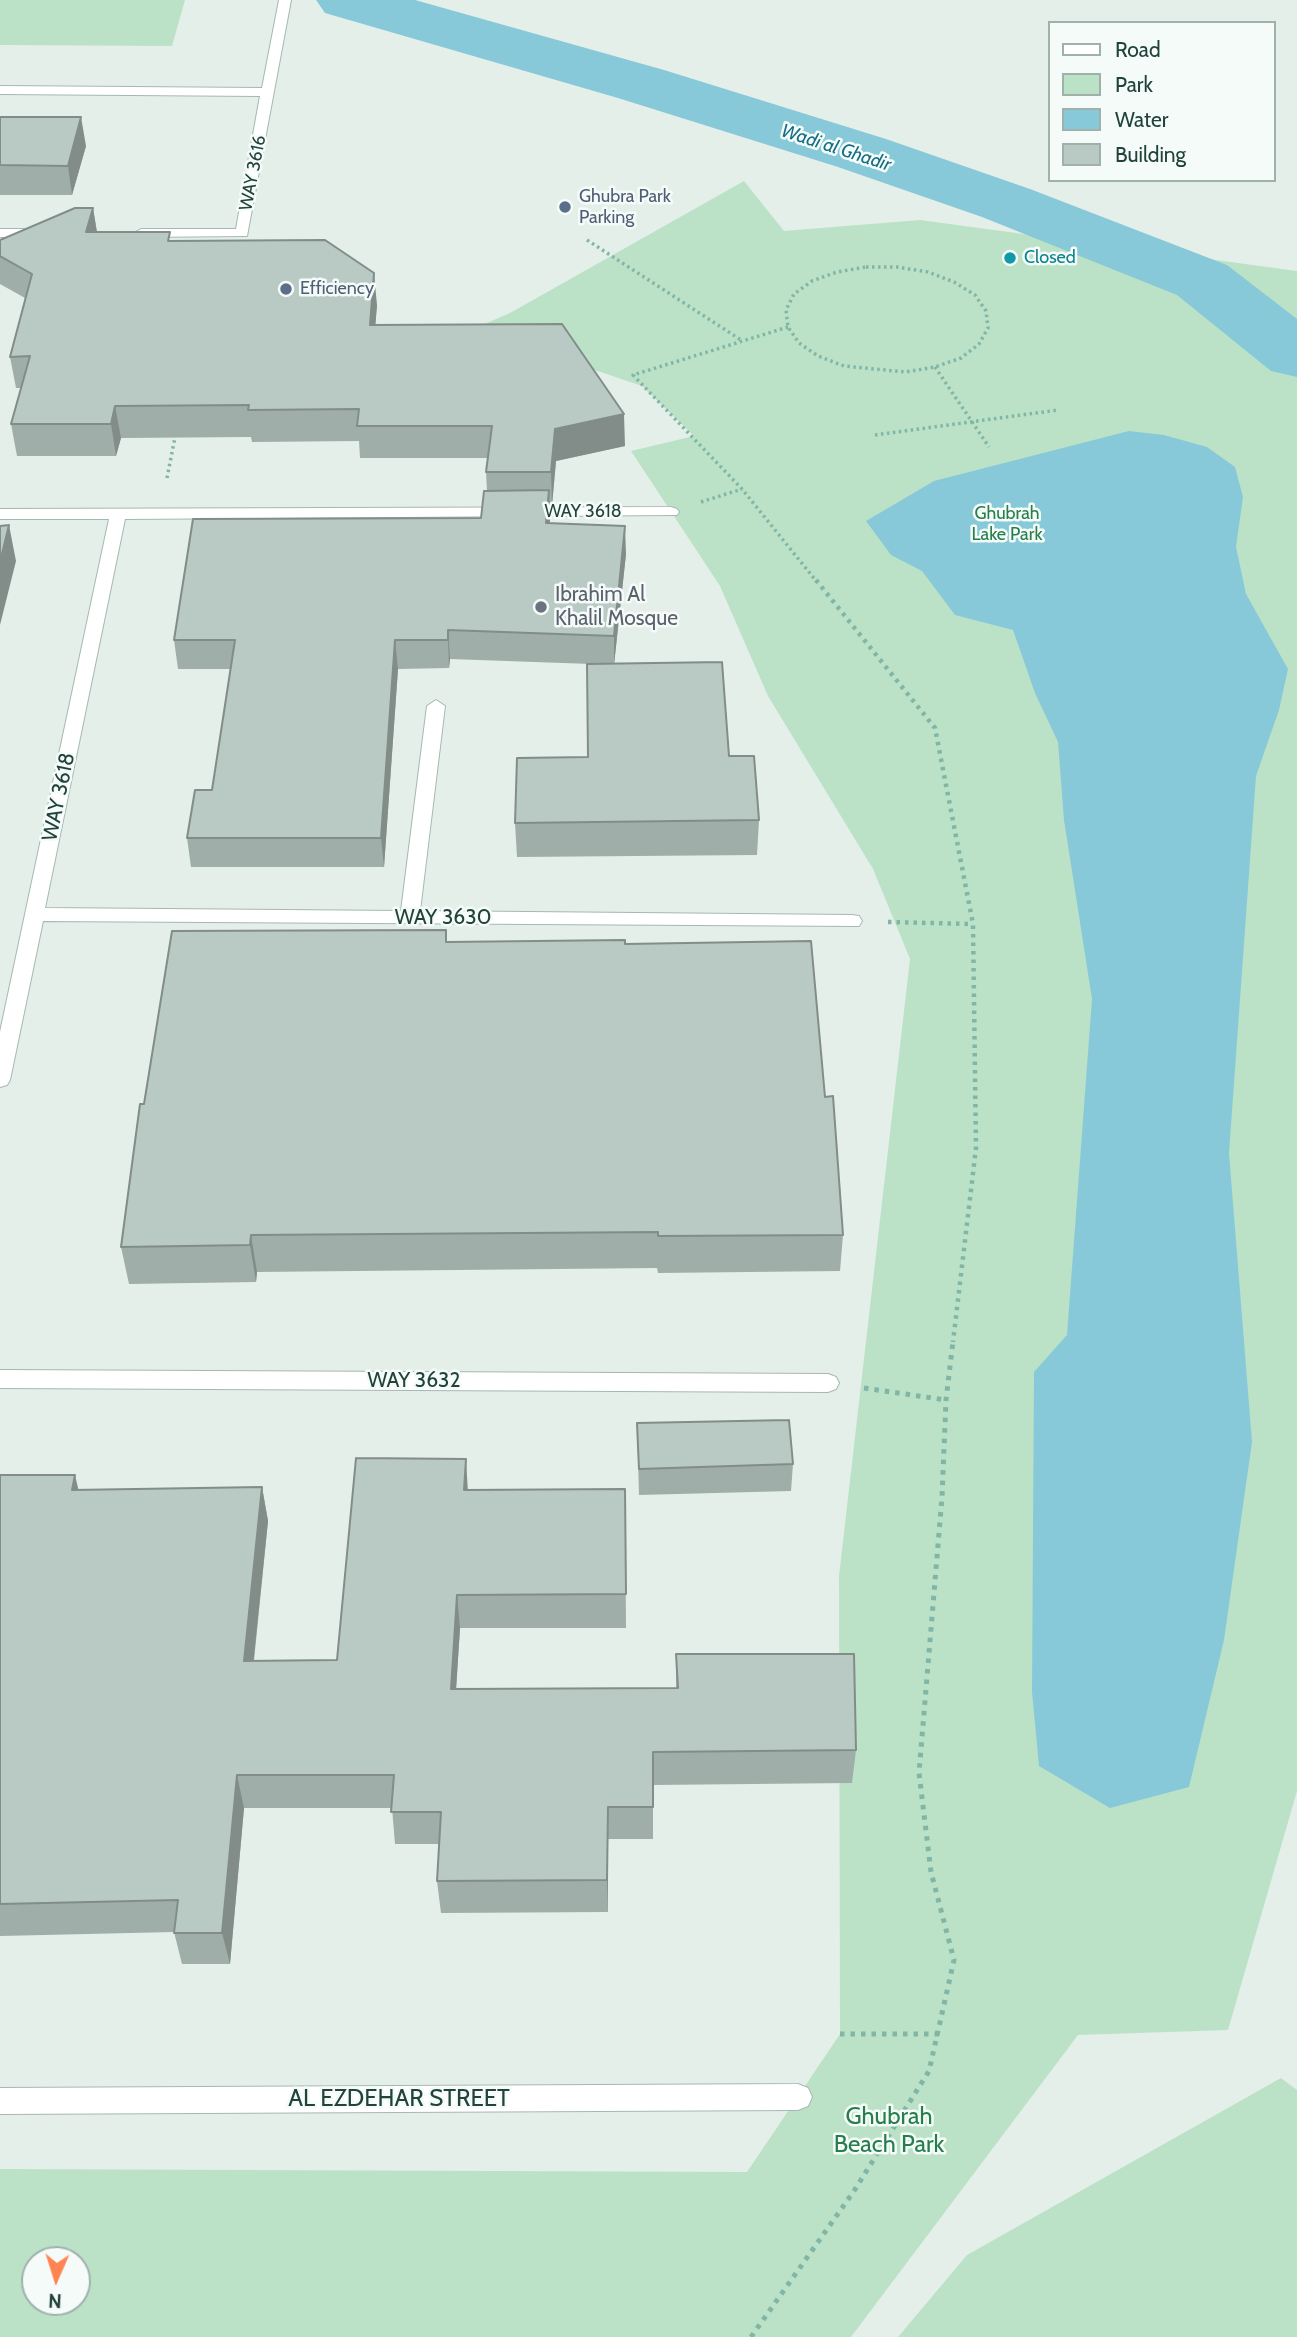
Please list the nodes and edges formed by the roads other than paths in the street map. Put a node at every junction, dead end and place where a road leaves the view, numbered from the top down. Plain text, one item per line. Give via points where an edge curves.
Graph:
1 (285, 0) edge
2 (0, 90) edge
3 (268, 92) junction
4 (0, 233) edge
5 (54, 233) edge
6 (122, 233) edge
7 (671, 512) dead end
8 (118, 513) junction
9 (0, 514) edge
10 (436, 706) dead end
11 (34, 914) junction
12 (410, 918) junction
13 (852, 921) road end
14 (0, 1080) edge
15 (0, 1379) edge
16 (828, 1383) road end
17 (798, 2097) dead end
18 (0, 2101) edge

1 - 3 street, WAY 3616
2 - 3 street
3 - 6 street, WAY 3616 via 242,233
4 - 5 street
7 - 8 street, WAY 3618
8 - 9 street, WAY 3618
8 - 11 street, WAY 3618
10 - 12 street
11 - 12 street, WAY 3630
11 - 14 street, WAY 3618
12 - 13 street, WAY 3630
15 - 16 street, WAY 3632
17 - 18 street, AL EZDEHAR STREET

